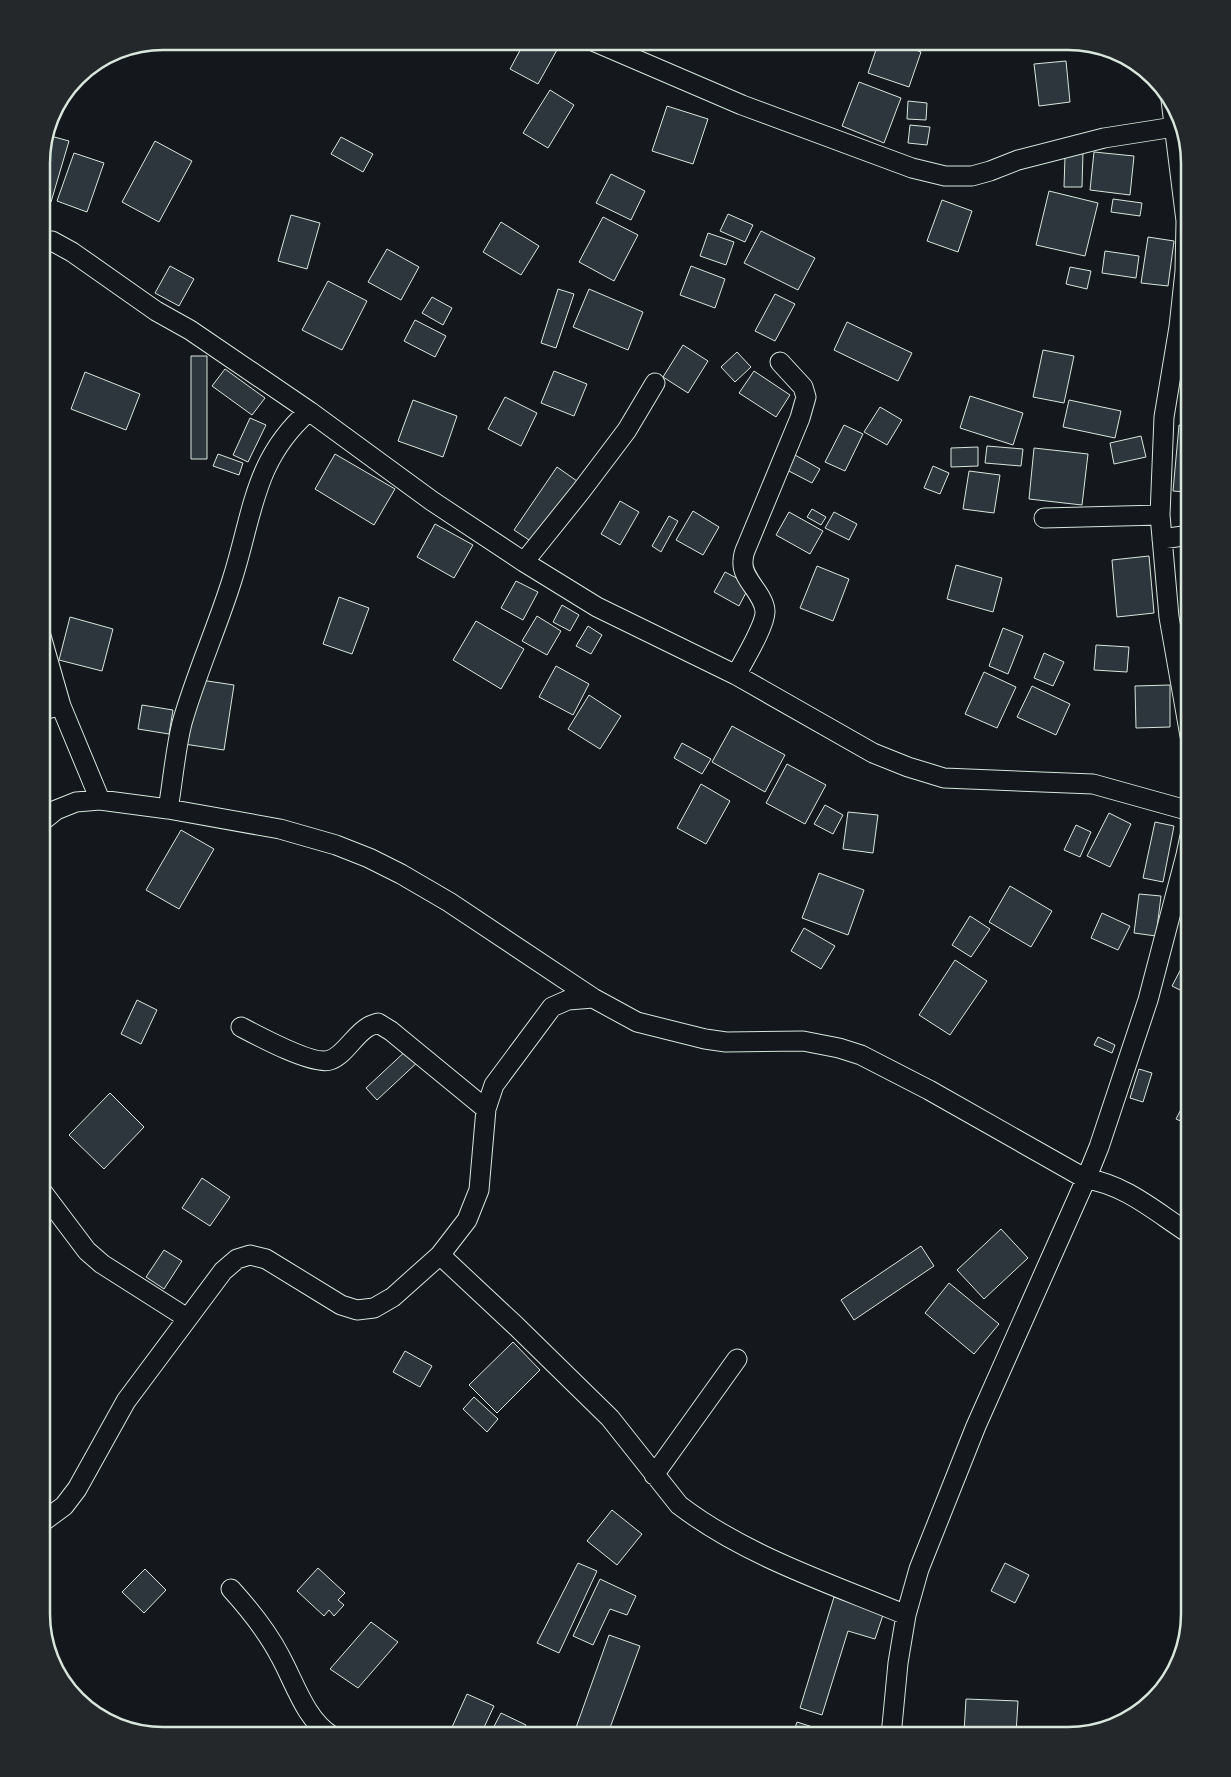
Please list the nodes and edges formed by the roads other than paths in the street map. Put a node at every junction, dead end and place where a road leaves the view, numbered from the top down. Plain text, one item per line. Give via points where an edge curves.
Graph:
1 (615, 50) edge
2 (1174, 127) joint
3 (1181, 174) edge
4 (50, 241) edge
5 (1181, 308) edge
6 (780, 362) dead end
7 (655, 383) dead end
8 (309, 411) junction
9 (1160, 515) junction
10 (1044, 518) dead end
11 (1181, 536) edge
12 (1162, 539) junction
13 (524, 562) junction
14 (50, 669) edge
15 (736, 675) junction
16 (1181, 682) edge
17 (60, 706) junction
18 (50, 708) edge
19 (100, 800) junction
20 (1181, 808) edge
21 (168, 809) junction
22 (50, 815) edge
23 (1181, 873) edge
24 (593, 998) junction
25 (241, 1027) dead end
26 (486, 1109) junction
27 (1086, 1179) junction
28 (50, 1202) edge
29 (1181, 1228) edge
30 (440, 1255) junction
31 (187, 1318) junction
32 (737, 1359) dead end
33 (654, 1475) junction
34 (50, 1516) edge
35 (231, 1589) dead end
36 (906, 1614) junction
37 (321, 1727) edge
38 (892, 1727) edge

1 - 2 street via 742,105 912,168 945,176 972,176 1018,160 1104,138
2 - 3 street
4 - 8 street via 72,252
5 - 9 street via 1164,417
6 - 15 street via 803,387 806,397 746,546 742,562 765,610 763,622
7 - 13 street via 627,430
8 - 13 street
8 - 21 street via 279,443 265,468 233,578 182,724
9 - 10 street
9 - 12 street
11 - 12 street
12 - 16 street
13 - 15 street via 597,606
14 - 17 street
15 - 20 street via 873,753 944,778 1093,784
17 - 18 street
17 - 19 street
19 - 21 street
19 - 22 street via 76,802
21 - 24 street via 280,829 369,858 449,902
23 - 27 street via 1148,1000
24 - 26 street via 568,1000 552,1007 494,1085
24 - 27 street via 637,1022 705,1039 742,1043 803,1041 860,1055 929,1090
25 - 26 street via 276,1045 319,1060 331,1060 367,1027 378,1023
26 - 30 street via 479,1190 467,1220
27 - 29 street via 1103,1181 1122,1190
27 - 36 street via 976,1426 919,1569
28 - 31 street via 87,1251
30 - 31 street via 392,1297 374,1308 357,1310 341,1305 266,1259 250,1255 237,1258
30 - 33 street via 610,1418
31 - 34 street via 126,1401 77,1489 64,1506
32 - 33 street
33 - 36 street via 679,1505 734,1540 791,1568
35 - 37 street via 255,1616 280,1656 305,1707
36 - 38 street

